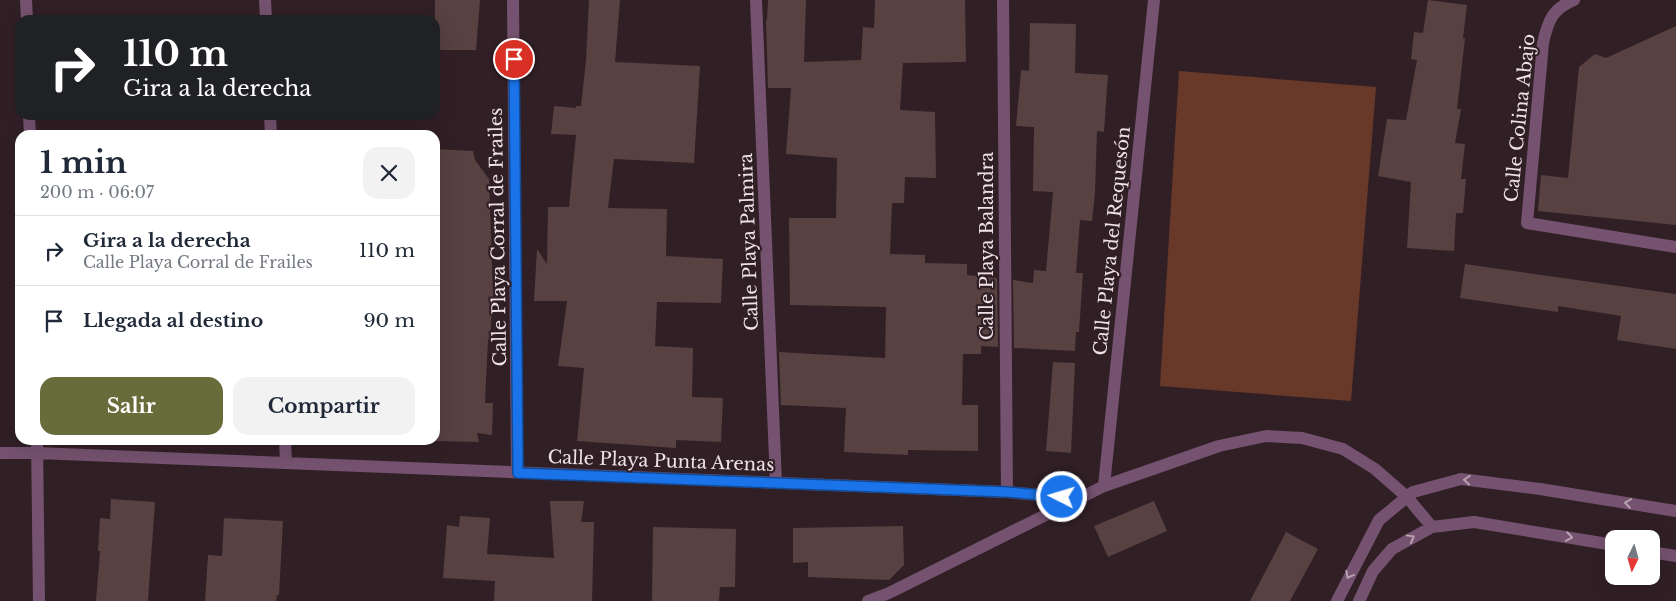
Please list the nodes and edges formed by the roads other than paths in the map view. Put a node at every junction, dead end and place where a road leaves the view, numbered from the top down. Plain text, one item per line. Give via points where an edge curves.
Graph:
1 (26, 0) edge
2 (265, 0) edge
3 (513, 0) edge
4 (756, 0) edge
5 (1003, 0) edge
6 (1154, 0) edge
7 (1574, 0) edge
8 (27, 15) edge
9 (266, 15) edge
10 (1676, 247) edge
11 (37, 445) edge
12 (284, 445) edge
13 (0, 453) edge
14 (37, 453) junction
15 (286, 463) junction
16 (518, 473) junction
17 (776, 483) junction
18 (1104, 486) junction
19 (1007, 492) junction
20 (1407, 497) junction
21 (1080, 499) junction
22 (1676, 511) edge
23 (1432, 527) junction
24 (1605, 544) edge
25 (1660, 553) edge
26 (1676, 556) edge
27 (39, 601) edge
28 (868, 601) edge
29 (1337, 601) edge
30 (1360, 601) edge

1 - 8 street
2 - 9 street
3 - 16 street, Calle Playa Corral de Frailes
4 - 17 street, Calle Playa Palmira
5 - 19 street, Calle Playa Balandra
6 - 18 street, Calle Playa del Requesón
7 - 10 street, Calle Colina Abajo via 1561,5 1548,21 1542,42 1527,223
11 - 14 street
12 - 15 street
13 - 14 street, Calle Playa Punta Arenas
14 - 15 street, Calle Playa Punta Arenas
14 - 27 street
15 - 16 street, Calle Playa Punta Arenas
16 - 17 street, Calle Playa Punta Arenas
17 - 19 street, Calle Playa Punta Arenas
18 - 20 street via 1220,446 1266,436 1302,438 1343,449 1375,469
18 - 21 street
19 - 21 street, Calle Playa Punta Arenas
22 -> 20 street via 1540,488 1461,479 1413,492
20 - 23 street
20 -> 29 street via 1379,520
21 - 28 street
23 -> 24 street via 1474,522
30 -> 23 street via 1373,571 1392,549
25 - 26 street

